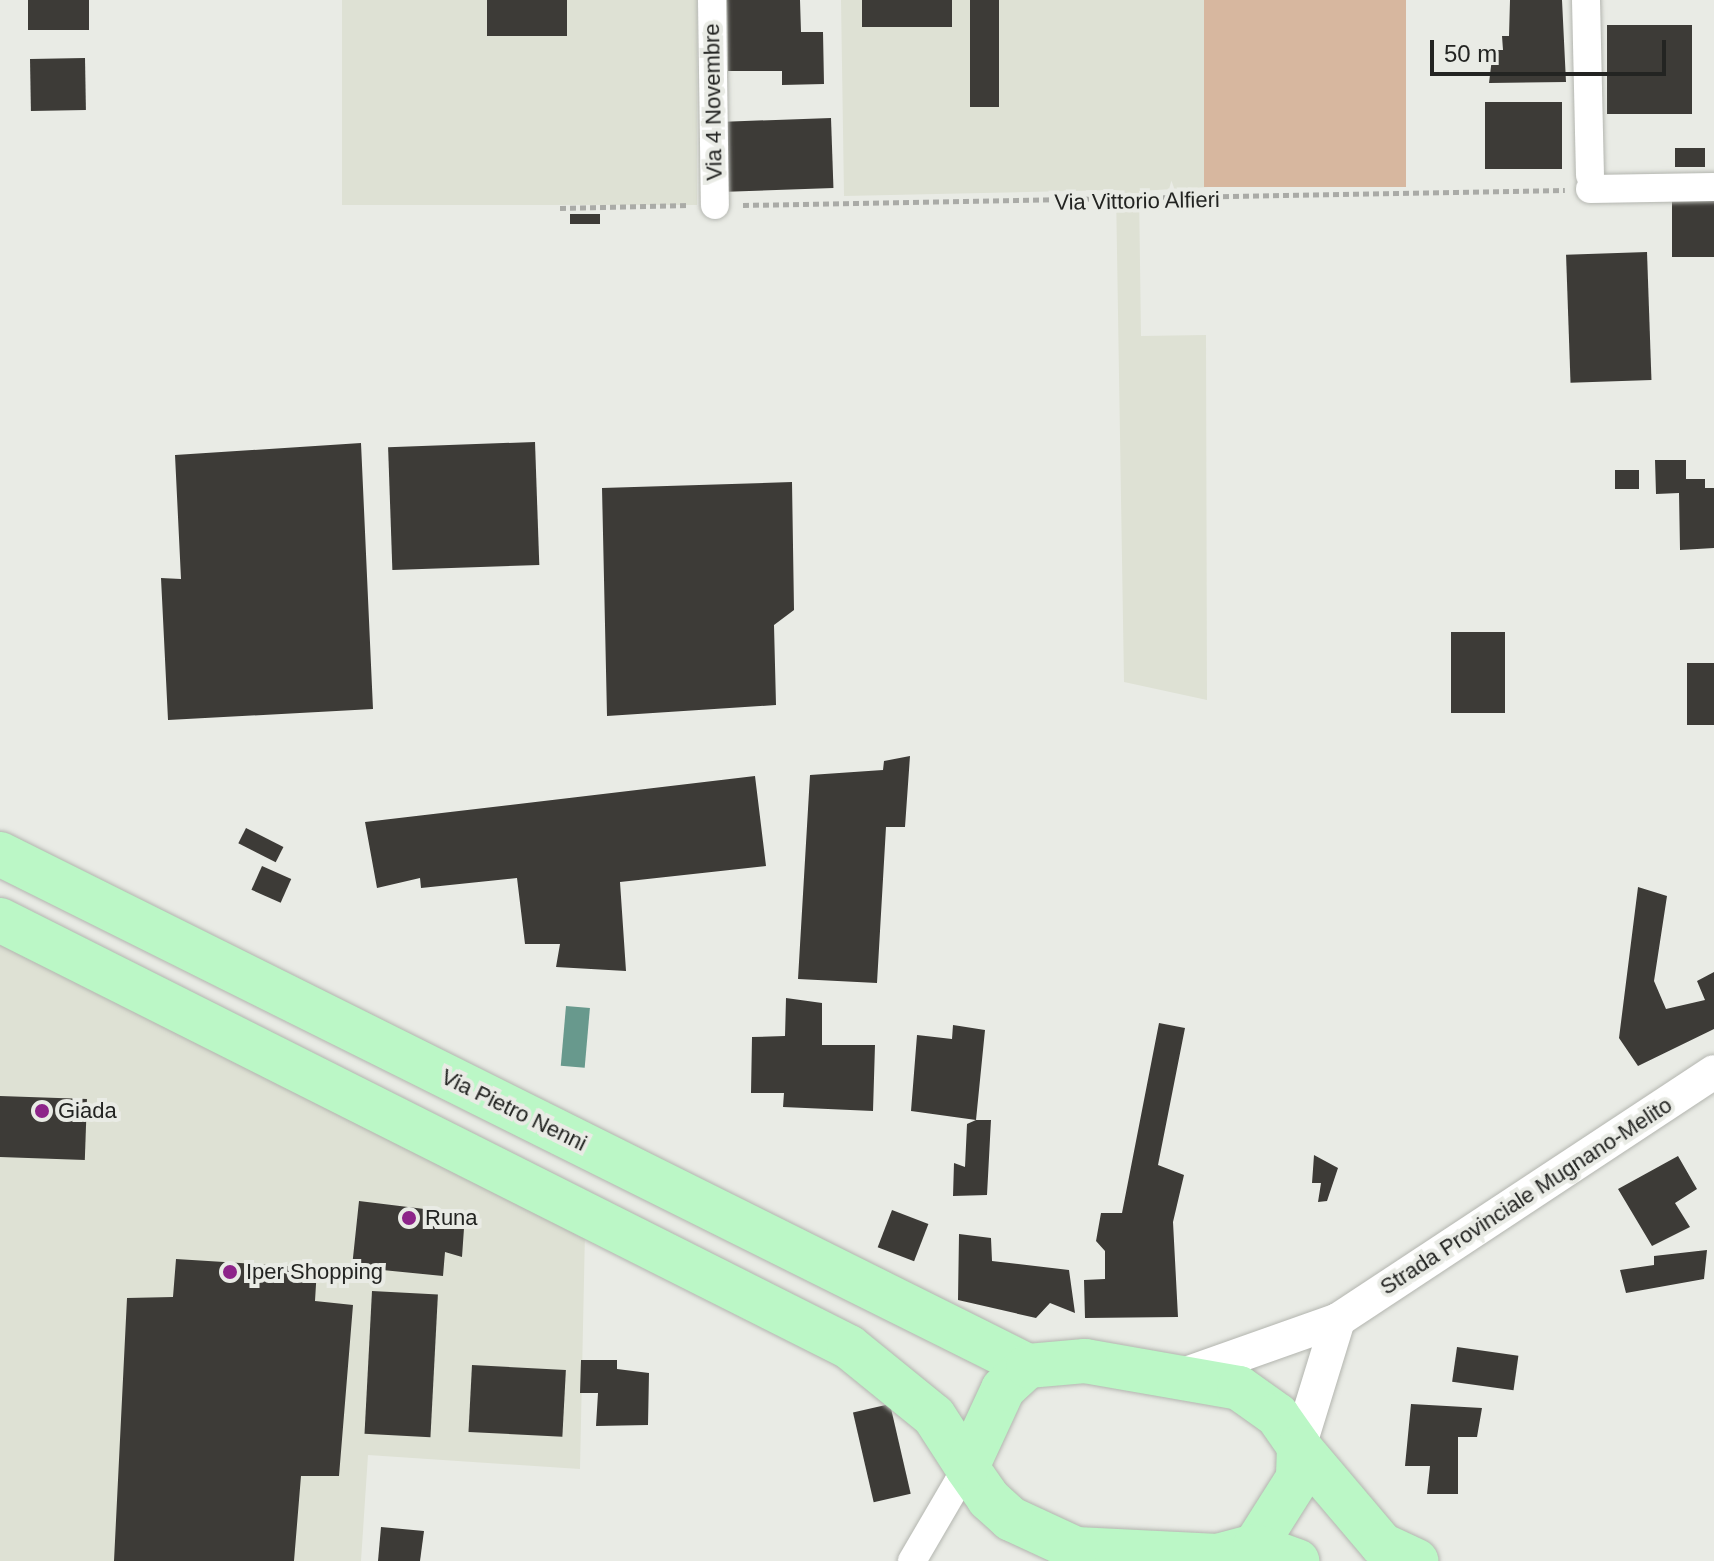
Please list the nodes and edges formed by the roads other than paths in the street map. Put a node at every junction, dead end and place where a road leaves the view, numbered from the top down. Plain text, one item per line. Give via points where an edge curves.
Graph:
1 (712, 0) edge
2 (1586, 0) edge
3 (1714, 187) edge
4 (715, 205) road end
5 (0, 854) edge
6 (0, 920) edge
7 (1714, 1072) edge
8 (1338, 1320) junction
9 (1028, 1366) junction
10 (1183, 1375) junction
11 (1299, 1447) junction
12 (967, 1467) junction
13 (1255, 1546) junction
14 (1056, 1555) edge
15 (912, 1561) edge
16 (1297, 1561) edge
17 (1416, 1561) edge

1 - 4 street, Via 4 Novembre
2 - 3 street via 1590,182
5 - 9 main road, Via Pietro Nenni
6 - 12 main road via 849,1347 934,1416
7 - 8 street, Strada Provinciale Mugnano-Melito
8 - 10 street, Strada Provinciale Mugnano-Melito
8 - 11 street
9 - 10 main road via 1085,1361
9 - 12 main road via 995,1402
10 - 11 main road via 1239,1388 1277,1415
11 - 13 main road via 1288,1503
11 - 17 main road via 1340,1504 1382,1545
12 - 14 main road via 1011,1519
12 - 15 street
13 - 14 main road via 1218,1556
13 - 16 main road

